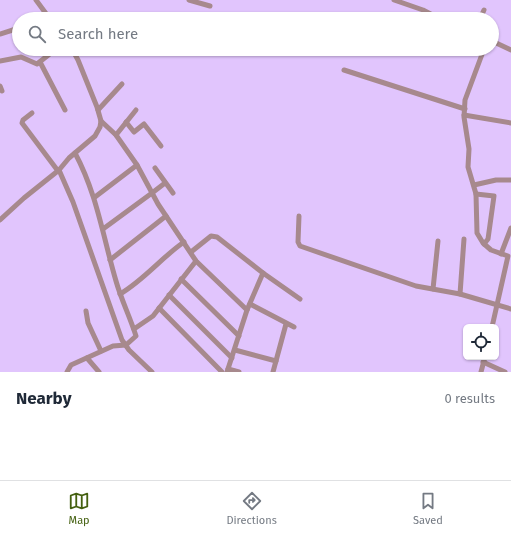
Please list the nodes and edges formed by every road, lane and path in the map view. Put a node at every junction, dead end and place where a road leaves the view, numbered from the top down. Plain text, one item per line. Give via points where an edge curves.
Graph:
1 (36, 0) edge
2 (189, 0) edge
3 (394, 0) edge
4 (210, 6) dead end
5 (43, 12) edge
6 (427, 12) edge
7 (12, 30) edge
8 (0, 34) edge
9 (499, 44) edge
10 (511, 50) edge
11 (47, 56) edge
12 (76, 56) edge
13 (481, 56) edge
14 (0, 61) edge
15 (40, 62) junction
16 (344, 70) dead end
17 (122, 84) dead end
18 (465, 108) junction
19 (65, 110) dead end
20 (98, 110) junction
21 (136, 110) dead end
22 (32, 113) dead end
23 (464, 115) junction
24 (101, 121) junction
25 (126, 122) junction
26 (511, 123) edge
27 (116, 135) junction
28 (161, 146) dead end
29 (75, 153) junction
30 (137, 165) junction
31 (155, 168) dead end
32 (59, 171) junction
33 (511, 180) edge
34 (165, 183) junction
35 (474, 185) junction
36 (152, 193) junction
37 (173, 193) dead end
38 (476, 194) junction
39 (95, 197) junction
40 (166, 216) junction
41 (299, 216) dead end
42 (1, 217) edge
43 (511, 228) edge
44 (102, 229) junction
45 (464, 239) dead end
46 (438, 241) dead end
47 (184, 242) junction
48 (484, 244) junction
49 (191, 252) junction
50 (501, 254) junction
51 (510, 256) edge
52 (110, 260) junction
53 (196, 261) junction
54 (263, 273) junction
55 (181, 279) junction
56 (432, 289) junction
57 (120, 294) junction
58 (460, 294) junction
59 (170, 295) junction
60 (300, 299) dead end
61 (250, 304) junction
62 (497, 304) junction
63 (159, 308) junction
64 (511, 309) edge
65 (247, 310) junction
66 (86, 311) dead end
67 (286, 324) junction
68 (493, 324) edge
69 (294, 327) dead end
70 (134, 329) junction
71 (239, 336) junction
72 (126, 345) junction
73 (234, 350) junction
74 (101, 351) junction
75 (87, 358) junction
76 (232, 358) junction
77 (484, 360) edge
78 (276, 361) junction
79 (69, 371) edge
80 (227, 371) edge
81 (99, 372) edge
82 (152, 372) edge
83 (222, 372) edge
84 (239, 372) edge
85 (273, 372) edge
86 (481, 372) edge
87 (505, 372) edge

1 - 5 street
2 - 4 street
3 - 6 street
7 - 8 street
9 - 10 street
11 - 15 street
12 - 20 street
13 - 18 street via 465,100
14 - 15 street via 21,56 37,64
15 - 19 street
16 - 18 street
17 - 20 street
18 - 23 street
20 - 24 street
21 - 25 street
22 - 32 street via 22,123
23 - 26 street
23 - 35 street via 469,149 468,166
24 - 27 street
24 - 29 street via 95,136
25 - 27 street
25 - 28 street via 134,132 144,124
27 - 30 street
29 - 32 street
29 - 39 street
30 - 36 street
30 - 39 street
31 - 34 street
32 - 42 street
32 - 72 street
33 - 35 street via 496,180
34 - 36 street
34 - 37 street
35 - 38 street
36 - 40 street
36 - 44 street
38 - 48 street via 477,233
38 - 48 street via 494,196 488,239
39 - 44 street
40 - 47 street
40 - 52 street
41 - 56 street via 300,246
43 - 50 street
44 - 52 street
45 - 58 street
46 - 56 street
47 - 49 street
47 - 57 street
48 - 50 street
49 - 53 street
49 - 54 street via 211,236 217,237
50 - 51 street
51 - 62 street
52 - 57 street
53 - 55 street
53 - 65 street
54 - 60 street
54 - 61 street
55 - 59 street
55 - 71 street
56 - 58 street
57 - 70 street
58 - 62 street
59 - 63 street
59 - 76 street
61 - 65 street
61 - 67 street
62 - 64 street
62 - 68 street
63 - 70 street via 153,316
63 - 83 street
65 - 71 street
66 - 74 street
67 - 69 street
67 - 78 street
70 - 72 street via 136,336
71 - 73 street
72 - 74 street via 113,346
72 - 82 street
73 - 76 street
73 - 78 street
74 - 75 street
75 - 79 street
75 - 81 street
76 - 80 street
77 - 86 street
77 - 87 street
78 - 85 street
80 - 84 street

